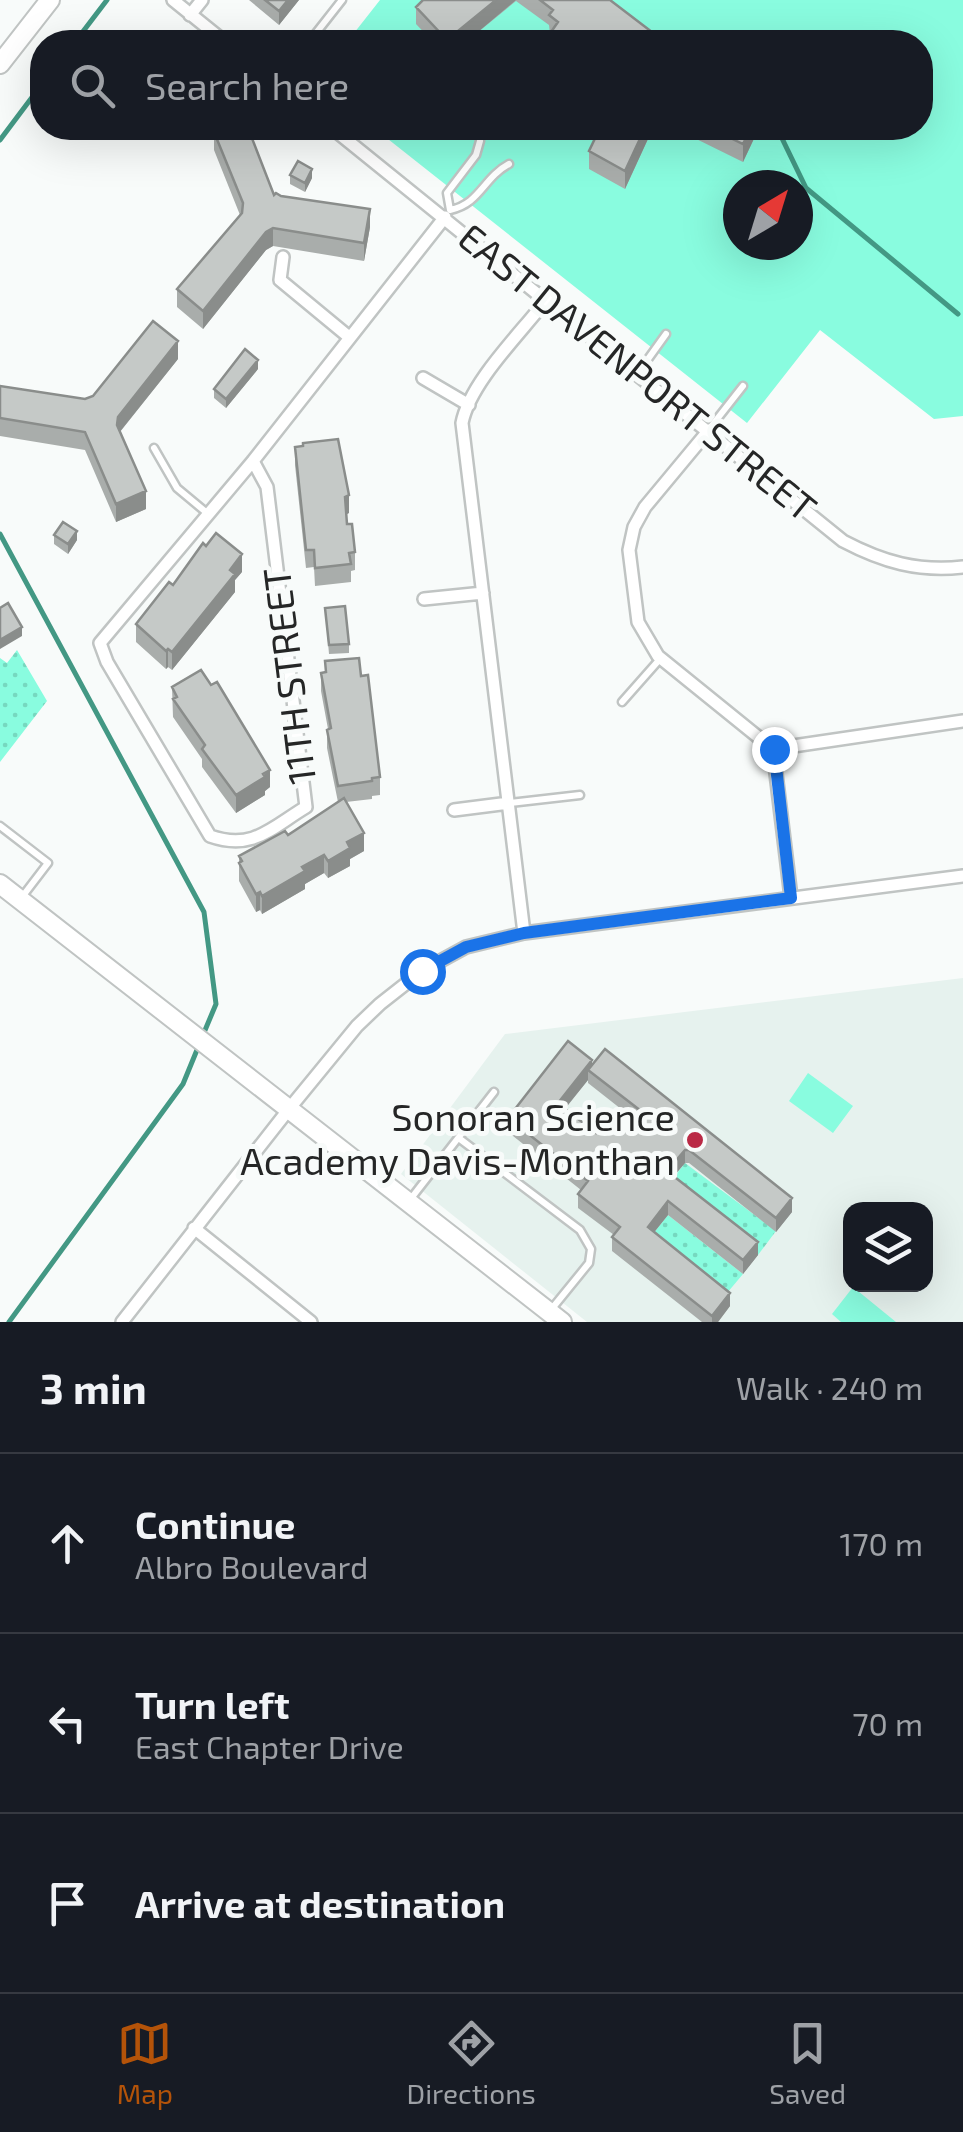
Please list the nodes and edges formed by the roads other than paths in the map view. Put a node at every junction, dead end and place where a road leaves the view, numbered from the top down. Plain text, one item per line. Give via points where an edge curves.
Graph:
1 (50, 0) edge
2 (173, 0) edge
3 (202, 0) edge
4 (342, 0) edge
5 (190, 15) junction
6 (209, 30) edge
7 (318, 30) edge
8 (3, 56) edge
9 (348, 140) edge
10 (480, 142) dead end
11 (509, 164) dead end
12 (448, 214) junction
13 (283, 257) dead end
14 (547, 299) junction
15 (666, 334) dead end
16 (349, 337) junction
17 (638, 373) junction
18 (423, 378) dead end
19 (743, 386) dead end
20 (469, 404) junction
21 (708, 430) junction
22 (154, 448) dead end
23 (254, 461) junction
24 (208, 514) junction
25 (963, 567) edge
26 (483, 593) junction
27 (424, 599) dead end
28 (661, 658) junction
29 (622, 702) dead end
30 (963, 721) edge
31 (774, 749) junction
32 (580, 795) dead end
33 (508, 803) junction
34 (454, 810) dead end
35 (0, 826) edge
36 (963, 876) edge
37 (1, 888) edge
38 (791, 898) junction
39 (20, 900) junction
40 (524, 933) junction
41 (494, 1092) dead end
42 (289, 1109) junction
43 (460, 1138) junction
44 (409, 1200) junction
45 (194, 1228) junction
46 (556, 1317) edge
47 (122, 1322) edge
48 (311, 1322) edge

1 - 8 street
2 - 5 street
3 - 5 street
4 - 7 lane
5 - 6 street
9 - 12 street, EAST DAVENPORT STREET
10 - 12 lane via 447,193
11 - 12 lane via 466,207
12 - 14 street, EAST DAVENPORT STREET
12 - 16 street, 11TH STREET
13 - 16 street via 280,280
14 - 17 street, EAST DAVENPORT STREET
14 - 20 street
15 - 17 lane
16 - 23 street, 11TH STREET
17 - 21 street, EAST DAVENPORT STREET
18 - 20 street
19 - 21 lane
20 - 26 street via 462,423
21 - 25 street, EAST DAVENPORT STREET via 843,541 904,567
21 - 28 street via 639,516 630,538 638,622
22 - 24 lane via 176,488
23 - 24 street, 11TH STREET
23 - 24 street, 11TH STREET via 267,488 306,807 248,842 210,836 100,643
26 - 27 street
26 - 33 street
28 - 29 lane
28 - 31 street
30 - 31 street
31 - 38 street
32 - 33 lane
33 - 34 street
33 - 40 street
35 - 39 lane via 48,863
36 - 38 street
37 - 39 street
38 - 40 street
39 - 42 street
40 - 42 street via 466,947 422,971 357,1026
41 - 43 lane
42 - 44 street
42 - 45 street
43 - 44 lane
43 - 46 lane via 588,1240 589,1263
44 - 46 street
45 - 47 street
45 - 48 street

